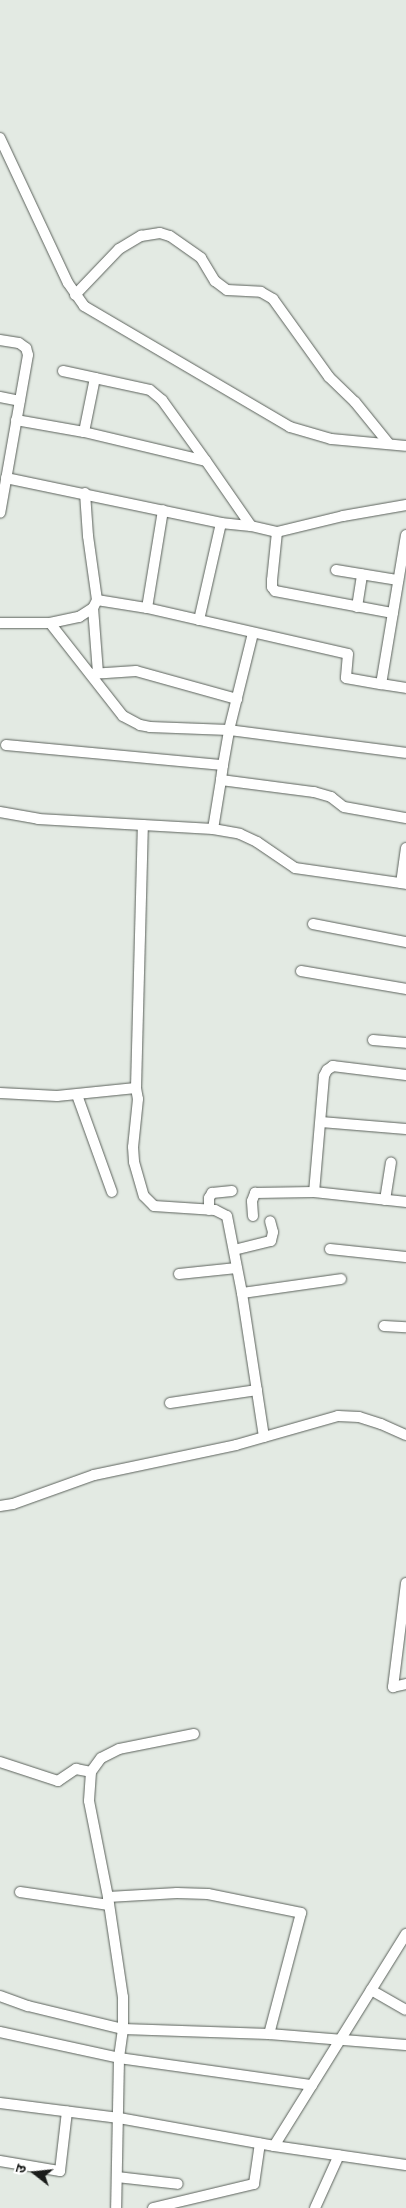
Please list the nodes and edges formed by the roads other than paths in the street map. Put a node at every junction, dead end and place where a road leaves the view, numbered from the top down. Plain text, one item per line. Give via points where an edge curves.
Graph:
1 (0, 138) edge
2 (75, 295) junction
3 (0, 340) edge
4 (63, 371) dead end
5 (95, 378) junction
6 (0, 398) edge
7 (20, 401) junction
8 (16, 420) junction
9 (84, 432) junction
10 (389, 444) junction
11 (406, 446) edge
12 (206, 461) junction
13 (4, 462) edge
14 (6, 478) junction
15 (85, 493) junction
16 (406, 505) edge
17 (162, 510) junction
18 (0, 513) edge
19 (221, 523) junction
20 (251, 526) junction
21 (277, 532) junction
22 (406, 535) edge
23 (336, 570) dead end
24 (362, 574) junction
25 (398, 580) junction
26 (95, 604) junction
27 (357, 607) junction
28 (148, 608) junction
29 (393, 613) junction
30 (199, 620) junction
31 (0, 623) edge
32 (50, 623) junction
33 (253, 633) junction
34 (95, 673) junction
35 (381, 684) junction
36 (406, 688) edge
37 (237, 699) junction
38 (229, 730) junction
39 (6, 745) dead end
40 (406, 753) edge
41 (223, 765) junction
42 (221, 780) junction
43 (0, 812) edge
44 (406, 818) edge
45 (143, 825) junction
46 (213, 829) junction
47 (406, 848) edge
48 (404, 883) edge
49 (313, 924) dead end
50 (406, 942) edge
51 (302, 972) dead end
52 (406, 989) edge
53 (373, 1040) dead end
54 (406, 1043) edge
55 (406, 1075) edge
56 (136, 1088) junction
57 (0, 1093) edge
58 (77, 1095) junction
59 (321, 1122) junction
60 (406, 1130) edge
61 (391, 1162) dead end
62 (232, 1190) dead end
63 (112, 1192) dead end
64 (314, 1192) junction
65 (385, 1200) junction
66 (406, 1202) edge
67 (209, 1210) junction
68 (253, 1216) dead end
69 (270, 1221) dead end
70 (330, 1249) dead end
71 (234, 1250) junction
72 (406, 1257) edge
73 (237, 1268) junction
74 (179, 1274) dead end
75 (341, 1279) dead end
76 (242, 1293) junction
77 (384, 1326) dead end
78 (406, 1327) edge
79 (257, 1390) junction
80 (170, 1403) dead end
81 (406, 1435) edge
82 (264, 1437) junction
83 (0, 1506) edge
84 (406, 1583) edge
85 (406, 1684) edge
86 (194, 1734) dead end
87 (0, 1762) edge
88 (91, 1772) junction
89 (20, 1892) dead end
90 (109, 1901) junction
91 (405, 1938) edge
92 (371, 1990) junction
93 (0, 1996) edge
94 (406, 2010) edge
95 (123, 2029) junction
96 (0, 2032) edge
97 (269, 2034) junction
98 (340, 2039) junction
99 (406, 2045) edge
100 (119, 2058) junction
101 (312, 2085) junction
102 (0, 2102) edge
103 (67, 2111) junction
104 (119, 2118) junction
105 (260, 2143) junction
106 (274, 2146) junction
107 (339, 2155) junction
108 (0, 2161) edge
109 (406, 2164) edge
110 (117, 2176) junction
111 (178, 2184) dead end
112 (116, 2208) edge
113 (153, 2208) edge
114 (316, 2208) edge

1 - 2 street
2 - 10 street via 100,317 290,427 331,439
2 - 10 street via 119,249 142,236 160,233 170,236 201,258 215,281 228,290 261,292 273,299 329,377
3 - 7 street via 19,343 26,348 28,355
4 - 5 street
5 - 9 street
5 - 12 street via 156,394
6 - 7 street
7 - 8 street
8 - 9 street
8 - 13 street
9 - 12 street
10 - 11 street
12 - 20 street
13 - 14 street
14 - 15 street
14 - 18 street
15 - 17 street
15 - 26 street
16 - 21 street
17 - 19 street
17 - 28 street
19 - 20 street
19 - 30 street
20 - 21 street
21 - 27 street via 272,580 275,591
22 - 25 street
23 - 24 street
24 - 25 street
24 - 27 street
25 - 29 street
26 - 28 street
26 - 32 street via 79,617
26 - 34 street
27 - 29 street
28 - 30 street
29 - 35 street
30 - 33 street
31 - 32 street
32 - 34 street
33 - 35 street via 348,654 346,678
33 - 37 street
34 - 37 street via 136,671
34 - 38 street via 123,716 140,725
35 - 36 street
37 - 38 street
38 - 40 street
38 - 41 street
39 - 41 street
41 - 42 street
42 - 44 street via 314,792 331,797 344,807
42 - 46 street
43 - 45 street via 38,819
45 - 46 street
45 - 56 street
46 - 48 street via 240,834 257,842 295,868
47 - 48 street
49 - 50 street
51 - 52 street
53 - 54 street
55 - 59 street via 333,1066 324,1076
56 - 58 street
56 - 67 street via 134,1162 144,1196 154,1206
57 - 58 street
58 - 63 street
59 - 60 street
59 - 64 street
61 - 65 street
62 - 67 street via 212,1193
64 - 65 street
64 - 68 street via 255,1193
65 - 66 street
67 - 71 street via 227,1216
69 - 71 street via 271,1240
70 - 72 street
71 - 73 street
73 - 74 street
73 - 76 street
75 - 76 street
76 - 79 street
77 - 78 street
79 - 80 street
79 - 82 street
81 - 82 street via 358,1417 338,1416
82 - 83 street via 94,1475
84 - 85 street via 393,1686
86 - 88 street via 120,1748 101,1758
87 - 88 street via 58,1781 76,1769
88 - 90 street via 89,1801
89 - 90 street
90 - 95 street via 123,1997
90 - 97 street via 177,1893 208,1894 301,1913
91 - 92 street
92 - 94 street
92 - 98 street
93 - 95 street
95 - 97 street
95 - 100 street
96 - 100 street
97 - 98 street
98 - 99 street
98 - 101 street
100 - 101 street
100 - 104 street
101 - 106 street
102 - 103 street
103 - 104 street
103 - 108 street via 60,2171
104 - 105 street
104 - 110 street
105 - 106 street
105 - 113 street via 254,2184
106 - 107 street
107 - 109 street
107 - 114 street
110 - 111 street
110 - 112 street

